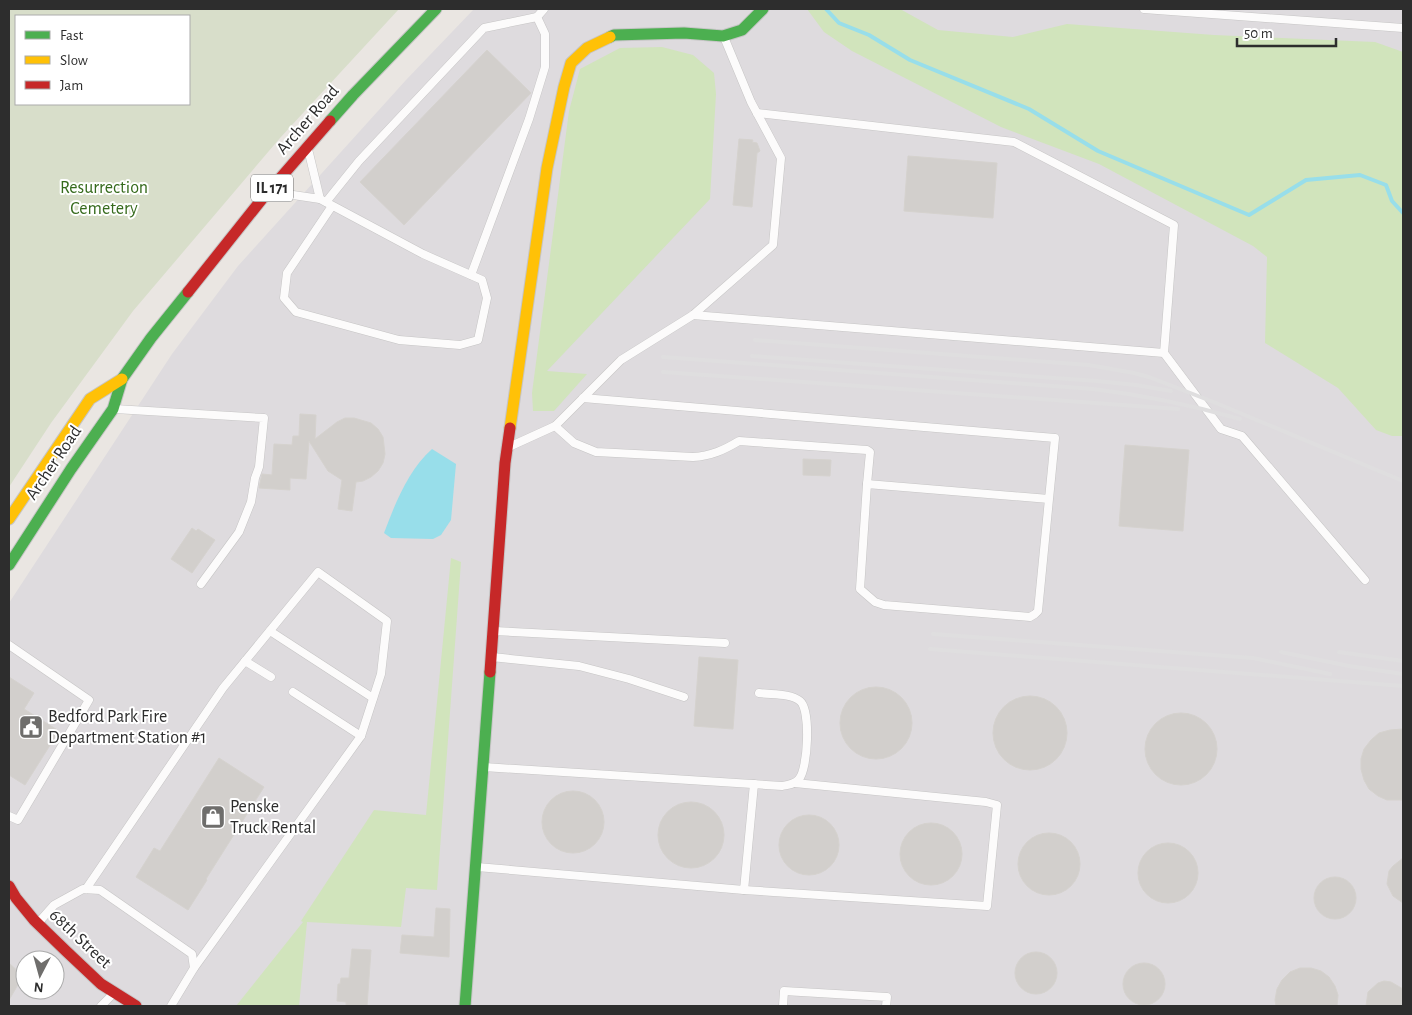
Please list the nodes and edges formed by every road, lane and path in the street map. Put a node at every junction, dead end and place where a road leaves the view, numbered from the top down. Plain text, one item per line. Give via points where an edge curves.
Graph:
1 (436, 9) edge
2 (544, 9) edge
3 (762, 9) edge
4 (1144, 9) edge
5 (1209, 11) edge
6 (537, 17) junction
7 (1403, 28) edge
8 (723, 36) junction
9 (757, 113) junction
10 (308, 148) junction
11 (269, 192) junction
12 (326, 202) junction
13 (471, 275) junction
14 (693, 315) junction
15 (1164, 353) junction
16 (122, 379) junction
17 (583, 398) junction
18 (113, 409) junction
19 (555, 426) junction
20 (507, 448) junction
21 (867, 484) junction
22 (1049, 499) junction
23 (9, 519) edge
24 (9, 565) edge
25 (1365, 580) dead end
26 (201, 584) dead end
27 (270, 631) junction
28 (492, 631) junction
29 (725, 643) dead end
30 (9, 644) edge
31 (490, 657) junction
32 (245, 661) junction
33 (271, 678) dead end
34 (292, 692) dead end
35 (759, 693) dead end
36 (684, 697) dead end
37 (373, 698) junction
38 (361, 736) junction
39 (482, 767) junction
40 (795, 783) junction
41 (754, 784) junction
42 (9, 816) edge
43 (475, 867) junction
44 (9, 886) edge
45 (86, 890) junction
46 (744, 890) junction
47 (38, 924) junction
48 (194, 968) junction
49 (114, 992) junction
50 (101, 1006) edge
51 (136, 1006) edge
52 (171, 1006) edge
53 (465, 1006) edge
54 (783, 1006) edge
55 (886, 1006) edge

1 - 10 street, Archer Road / IL 171 via 353,95
2 - 6 lane
3 - 8 street via 742,30
4 - 5 lane
5 - 7 lane
6 - 12 lane via 484,28 359,160
6 - 13 lane via 545,34 544,67 529,119
8 - 9 lane
8 - 20 street via 684,33 614,35 587,48 570,63 548,168
9 - 14 lane via 781,158 773,245
9 - 15 lane via 1014,142 1174,225
10 - 11 street, Archer Road / IL 171
10 - 12 lane
11 - 12 lane
11 - 16 street, Archer Road / IL 171 via 151,338
12 - 13 lane via 423,254
12 - 13 lane via 288,273 284,298 296,312 399,340 460,345 478,340 487,298 482,280
14 - 15 lane
14 - 17 lane via 620,360
15 - 25 lane via 1221,430 1242,436
16 - 18 street, Archer Road / IL 171
16 - 23 street, Archer Road / IL 171 via 90,399
17 - 19 lane
17 - 22 lane via 1055,438
18 - 24 street, Archer Road / IL 171
18 - 26 lane via 264,418 260,467 251,502 239,532
19 - 20 lane
19 - 21 lane via 574,443 596,452 708,456 739,441 867,450 870,452
20 - 28 street
21 - 22 lane
21 - 22 lane via 860,589 875,602 894,606 1036,614
27 - 32 lane
27 - 37 lane
27 - 37 lane via 318,572 387,620 381,674
28 - 29 lane
28 - 31 street
30 - 42 lane via 90,700 18,820
31 - 36 lane via 579,666
31 - 39 street
32 - 33 lane
32 - 45 lane via 223,688
34 - 38 lane
35 - 40 lane via 786,696 800,701 804,707 807,722 805,768
37 - 38 lane
38 - 48 lane
39 - 41 lane
39 - 43 street
40 - 41 lane via 782,786
40 - 46 lane via 997,805 987,906
41 - 46 lane
43 - 46 lane
43 - 53 street
44 - 47 street, 68th Street
45 - 47 lane via 54,905
45 - 48 lane via 100,890 192,954
47 - 49 street, 68th Street via 101,984
48 - 52 lane
49 - 50 lane
49 - 51 street, 68th Street
54 - 55 lane via 784,991 886,997

